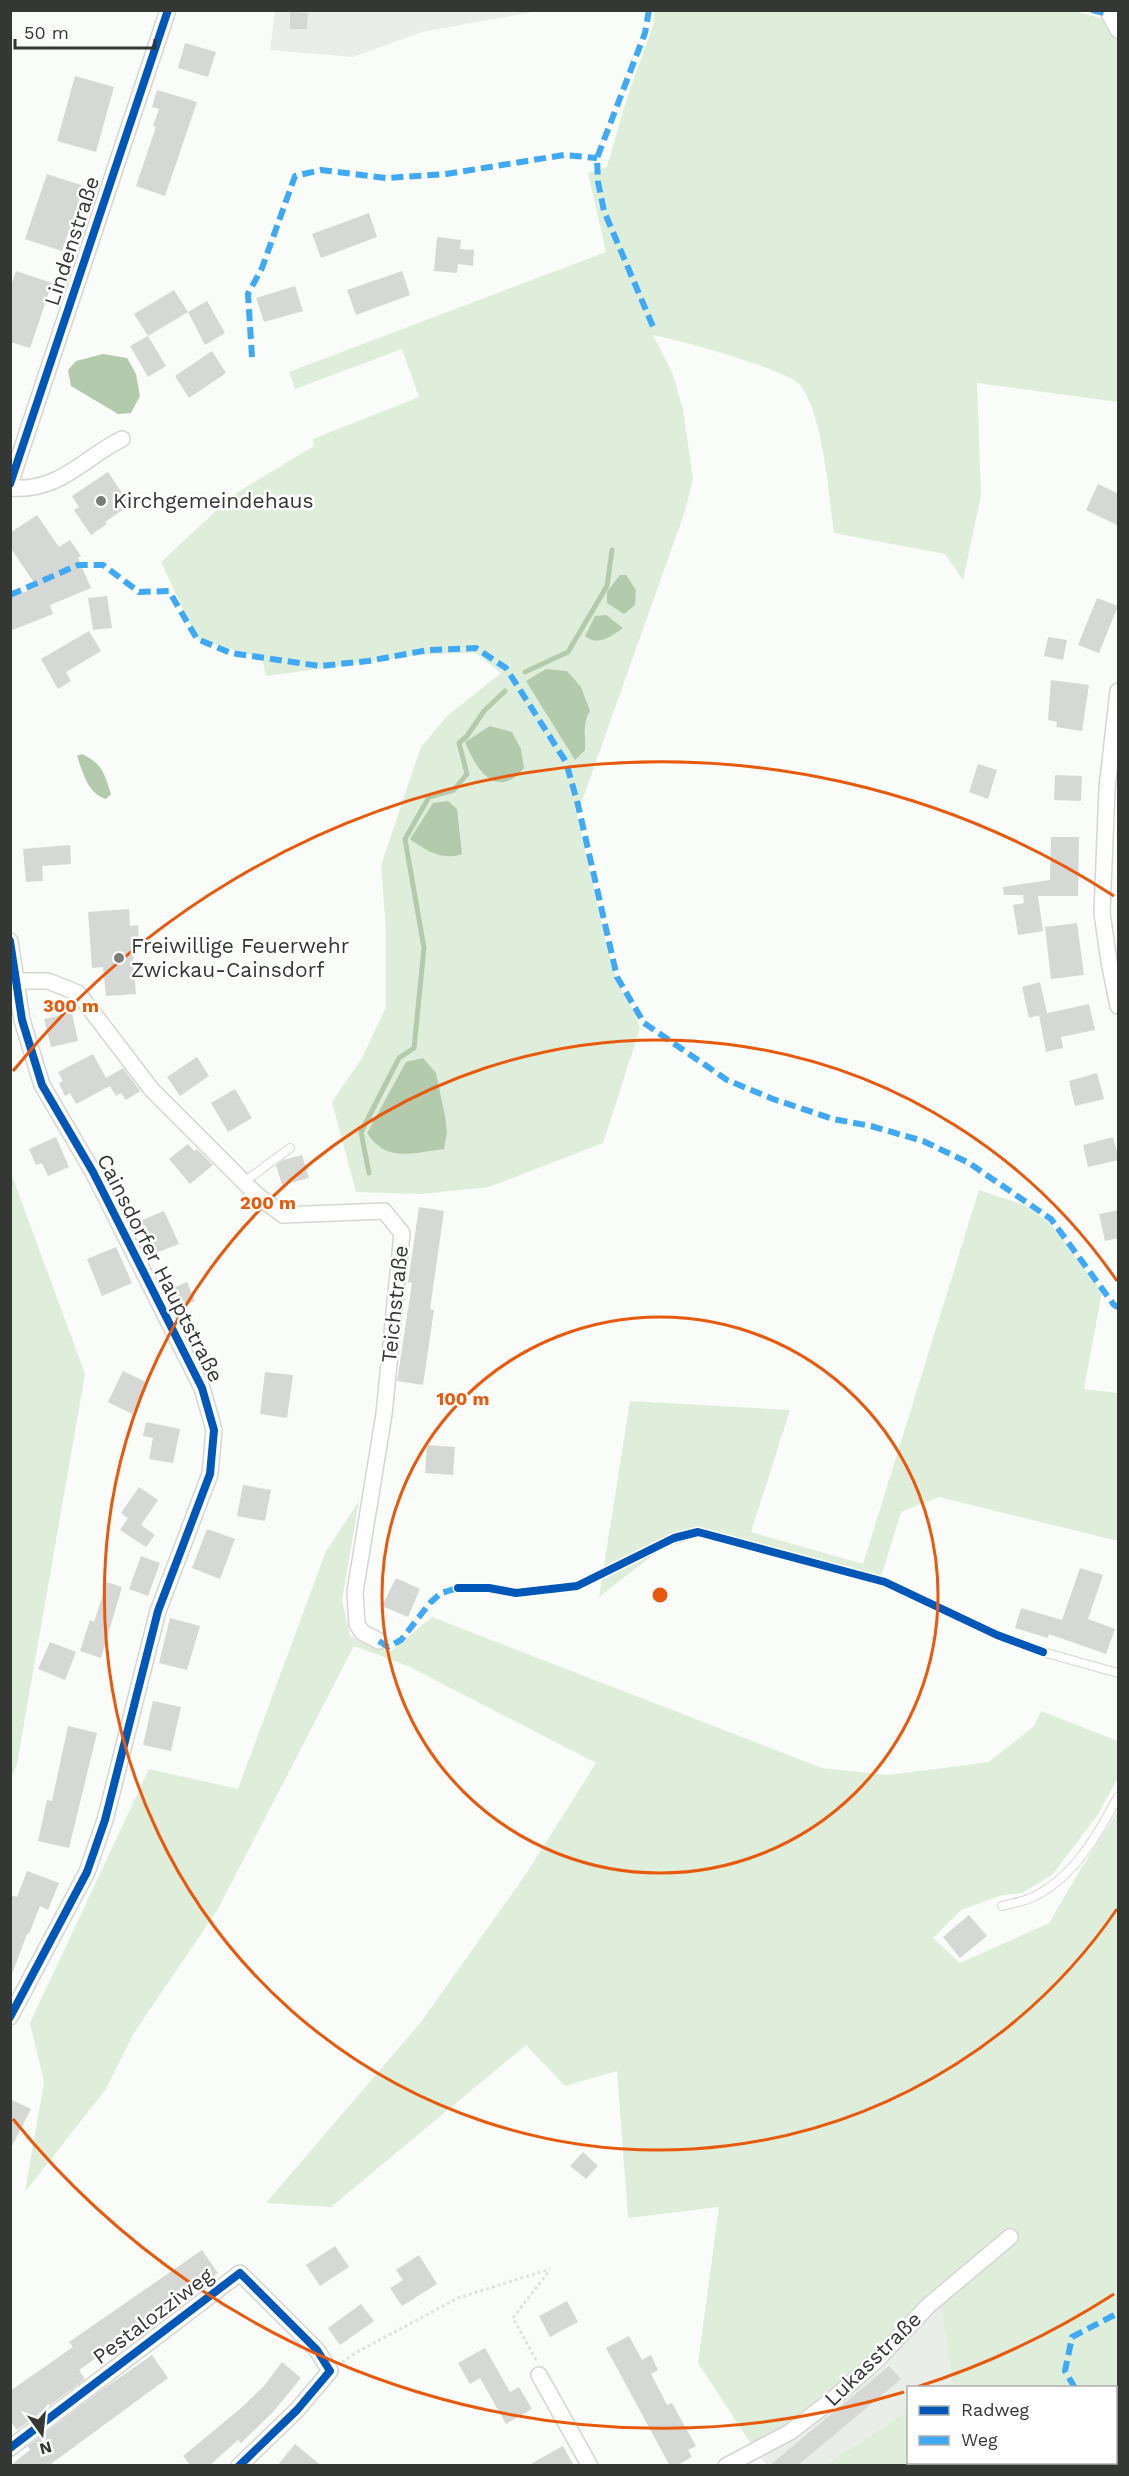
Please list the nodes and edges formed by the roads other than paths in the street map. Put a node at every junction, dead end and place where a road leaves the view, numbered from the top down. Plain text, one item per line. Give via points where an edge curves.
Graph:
1 (168, 10) edge
2 (1107, 10) edge
3 (1119, 30) edge
4 (122, 439) dead end
5 (10, 486) edge
6 (1119, 691) edge
7 (1112, 939) edge
8 (10, 941) edge
9 (17, 981) junction
10 (1119, 1006) edge
11 (290, 1148) dead end
12 (244, 1182) junction
13 (379, 1641) dead end
14 (1043, 1652) dead end
15 (1119, 1673) edge
16 (1119, 1797) edge
17 (1002, 1906) dead end
18 (10, 2017) edge
19 (1010, 2237) dead end
20 (539, 2375) road end
21 (10, 2448) edge
22 (239, 2466) edge
23 (590, 2466) edge
24 (726, 2466) edge

1 - 5 street, Lindenstraße
2 - 3 street
4 - 5 street, Lindenstraße via 56,480 26,489
6 - 7 street via 1107,788 1102,913
7 - 10 street
8 - 9 street, Cainsdorfer Hauptstraße
9 - 12 street, Teichstraße via 48,981 78,993 152,1090
9 - 18 street, Cainsdorfer Hauptstraße via 22,1020 42,1085 93,1172 202,1388 214,1430 210,1474 158,1611 98,1841 87,1872
11 - 12 lane
12 - 13 street, Teichstraße via 283,1215 384,1211 402,1233 384,1414 356,1592 357,1623 362,1632
14 - 15 lane
16 - 17 lane via 1080,1858 1057,1883 1035,1897
19 - 24 street, Lukasstraße via 929,2305 833,2399 790,2432
20 - 23 street
21 - 22 street, Pestalozziweg via 240,2273 317,2350 330,2371 297,2410

